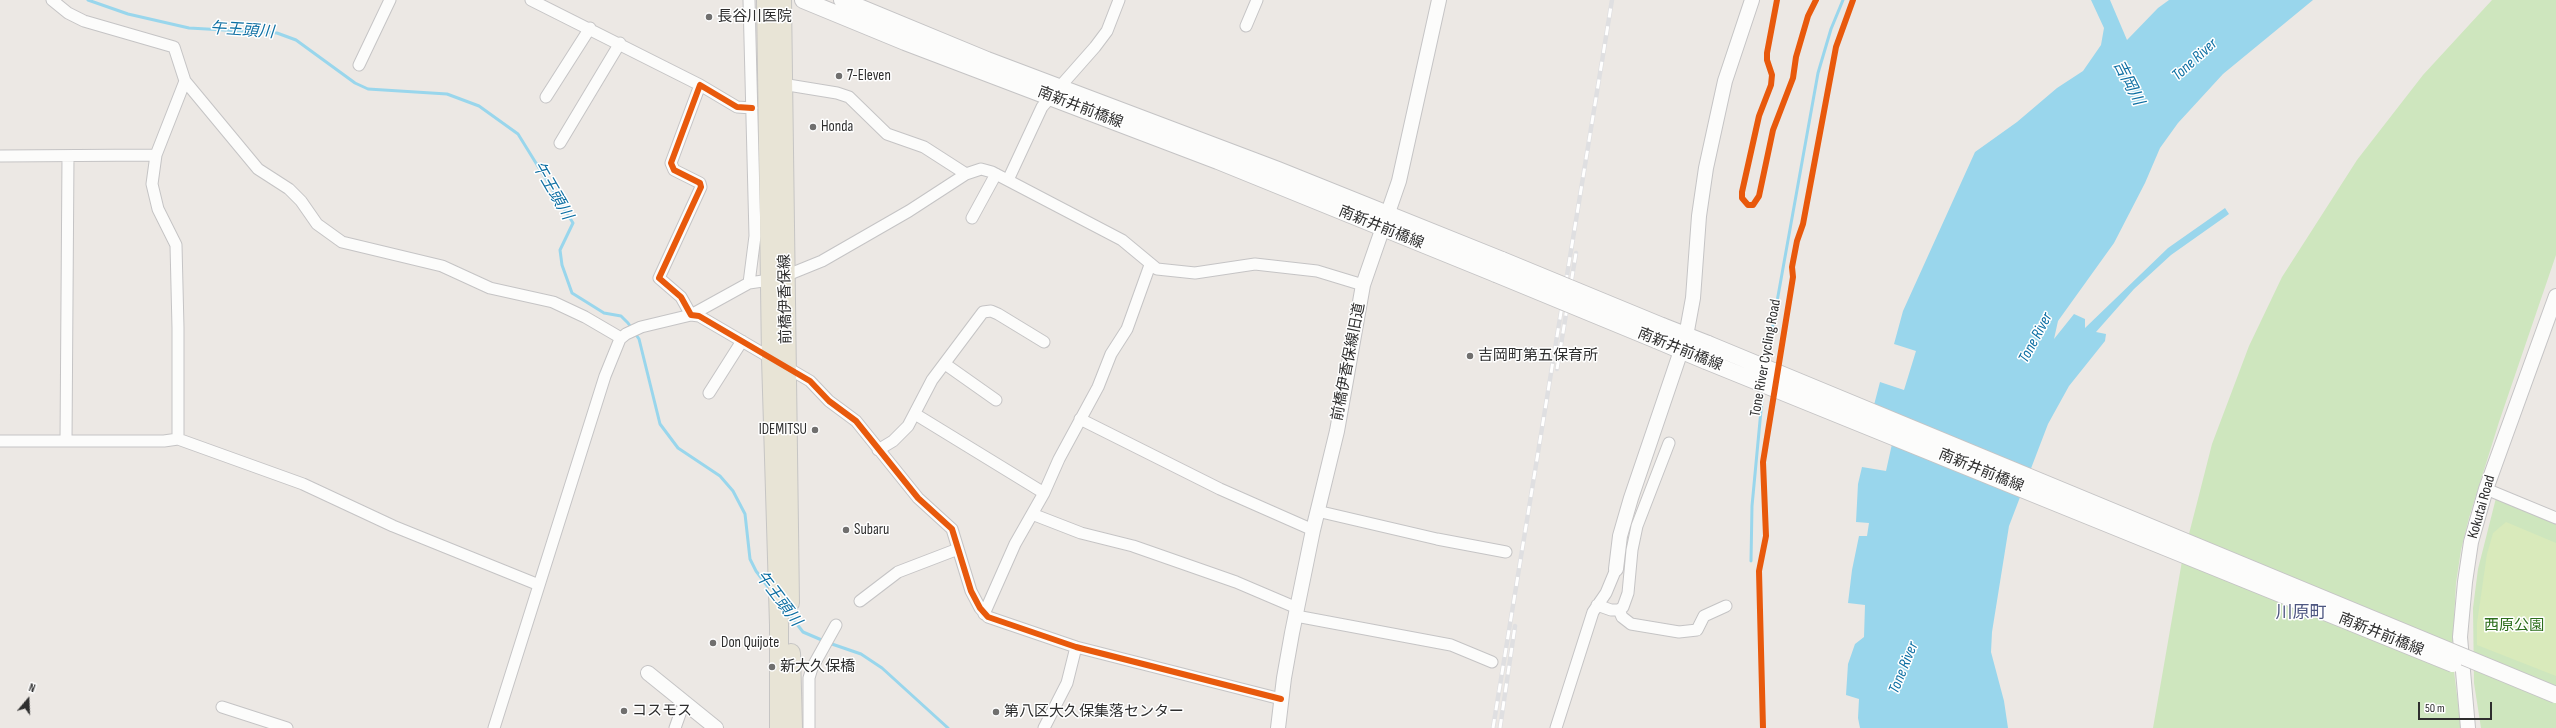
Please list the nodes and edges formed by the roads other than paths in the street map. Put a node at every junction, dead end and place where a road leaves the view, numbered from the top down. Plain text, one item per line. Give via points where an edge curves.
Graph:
1 (52, 0) edge
2 (390, 0) edge
3 (531, 0) edge
4 (749, 0) edge
5 (766, 0) edge
6 (782, 0) edge
7 (803, 0) edge
8 (842, 0) edge
9 (1119, 0) edge
10 (1257, 0) edge
11 (1439, 0) edge
12 (1752, 0) edge
13 (1246, 26) dead end
14 (590, 28) junction
15 (620, 43) junction
16 (359, 65) dead end
17 (185, 81) junction
18 (782, 84) junction
19 (700, 85) junction
20 (1056, 92) junction
21 (546, 97) dead end
22 (752, 108) junction
23 (560, 143) dead end
24 (156, 155) junction
25 (0, 156) edge
26 (68, 156) junction
27 (966, 174) junction
28 (996, 174) junction
29 (1008, 180) junction
30 (972, 218) dead end
31 (1385, 220) junction
32 (1150, 265) junction
33 (778, 278) junction
34 (749, 283) junction
35 (1363, 285) junction
36 (2556, 296) edge
37 (2553, 313) edge
38 (691, 315) junction
39 (1659, 333) junction
40 (623, 336) junction
41 (1686, 336) junction
42 (742, 341) junction
43 (1044, 342) dead end
44 (1682, 351) junction
45 (771, 358) junction
46 (945, 364) junction
47 (788, 368) junction
48 (709, 393) dead end
49 (996, 400) dead end
50 (915, 414) junction
51 (1080, 419) junction
52 (178, 439) junction
53 (0, 441) edge
54 (66, 441) junction
55 (1669, 443) dead end
56 (878, 450) junction
57 (2486, 489) junction
58 (1044, 493) junction
59 (1317, 511) junction
60 (1032, 514) junction
61 (2556, 518) edge
62 (1313, 530) junction
63 (958, 549) junction
64 (1506, 552) dead end
65 (1616, 569) joint
66 (539, 585) junction
67 (860, 601) dead end
68 (1597, 605) junction
69 (1726, 606) dead end
70 (1619, 610) junction
71 (1296, 612) junction
72 (984, 614) junction
73 (836, 625) dead end
74 (785, 631) junction
75 (1076, 647) junction
76 (1492, 662) dead end
77 (648, 673) dead end
78 (2556, 694) edge
79 (1281, 699) junction
80 (686, 704) junction
81 (2556, 706) edge
82 (222, 707) dead end
83 (287, 728) edge
84 (494, 728) edge
85 (675, 728) edge
86 (716, 728) edge
87 (779, 728) edge
88 (793, 728) edge
89 (809, 728) edge
90 (1044, 728) edge
91 (1278, 728) edge
92 (1556, 728) edge
93 (2468, 728) edge

1 - 17 street via 68,13 84,21 174,47
2 - 16 street
3 - 14 street
4 - 22 street
5 - 33 main road, 前橋伊香保線
6 - 18 main road, 前橋伊香保線
7 - 20 main road, 南新井前橋線 via 905,42
8 - 20 main road, 南新井前橋線
9 - 20 street via 1106,31
10 - 13 street
11 - 31 street, 前橋伊香保線旧道 via 1399,181
12 - 41 street via 1725,81 1706,168 1700,202 1693,298
14 - 15 street
14 - 21 street
15 - 19 street
15 - 23 street
17 - 24 street
17 - 40 street via 258,169 290,189 317,224 342,242 442,266 490,288 553,302
18 - 27 street via 849,97 887,134 924,147
18 - 33 main road, 前橋伊香保線
19 - 22 street via 737,107
19 - 38 street via 671,166 700,183 702,187 658,278 682,297
20 - 29 street via 1042,107
20 - 31 main road, 南新井前橋線
22 - 34 street via 755,236
24 - 26 street
24 - 52 street via 152,184 158,209 176,245
25 - 26 street
26 - 54 street
27 - 28 street via 981,169
27 - 33 street via 910,211 822,261
28 - 29 street
28 - 30 street
29 - 32 street via 1122,240
31 - 35 street, 前橋伊香保線旧道
31 - 39 main road, 南新井前橋線, bridge
32 - 35 street via 1183,274 1255,264 1317,271
32 - 51 street via 1126,329
33 - 34 street
33 - 45 main road, 前橋伊香保線
33 - 47 main road, 前橋伊香保線
34 - 38 street
35 - 59 street, 前橋伊香保線旧道 via 1336,431
36 - 37 street, Kokutai Road
37 - 57 street, Kokutai Road
38 - 40 street via 641,327
38 - 42 street via 699,316
39 - 41 main road, 南新井前橋線
39 - 44 main road, 南新井前橋線
40 - 66 street via 605,376
41 - 44 street
41 - 78 main road, 南新井前橋線, bridge
42 - 45 street
42 - 48 street
43 - 46 street via 998,314 986,311 980,314
44 - 65 street via 1631,498 1620,536
44 - 81 main road, 南新井前橋線, bridge
45 - 47 street
45 - 74 main road, 前橋伊香保線 via 777,575
46 - 49 street
46 - 50 street via 923,394
47 - 56 street via 810,381 829,401 851,417
47 - 74 main road, 前橋伊香保線 via 790,597
50 - 56 street via 900,435
50 - 58 street
51 - 58 street
51 - 62 street via 1220,489
52 - 54 street
52 - 66 street via 303,484 393,526
53 - 54 street
55 - 70 street via 1637,526 1628,593 1623,607
56 - 63 street via 918,498 952,529
57 - 61 street
57 - 93 street, Kokutai Road via 2471,542 2462,606 2461,658
58 - 60 street
59 - 62 street, 前橋伊香保線旧道
59 - 64 street
60 - 71 street via 1081,533 1133,546 1236,582
60 - 72 street via 999,577 988,610
62 - 71 street, 前橋伊香保線旧道
63 - 67 street via 898,572
63 - 72 street via 971,591
65 - 68 street via 1613,579
66 - 84 street
68 - 70 street
68 - 92 street
69 - 70 street via 1704,616 1697,630 1679,632 1631,624 1622,617
71 - 76 street via 1451,645
71 - 79 street, 前橋伊香保線旧道
72 - 75 street via 993,620
73 - 89 street via 809,678
74 - 87 main road
74 - 88 main road
75 - 79 street
75 - 90 street via 1067,682
77 - 80 street
79 - 91 street, 前橋伊香保線旧道
80 - 85 street via 681,710
80 - 86 street
82 - 83 street

